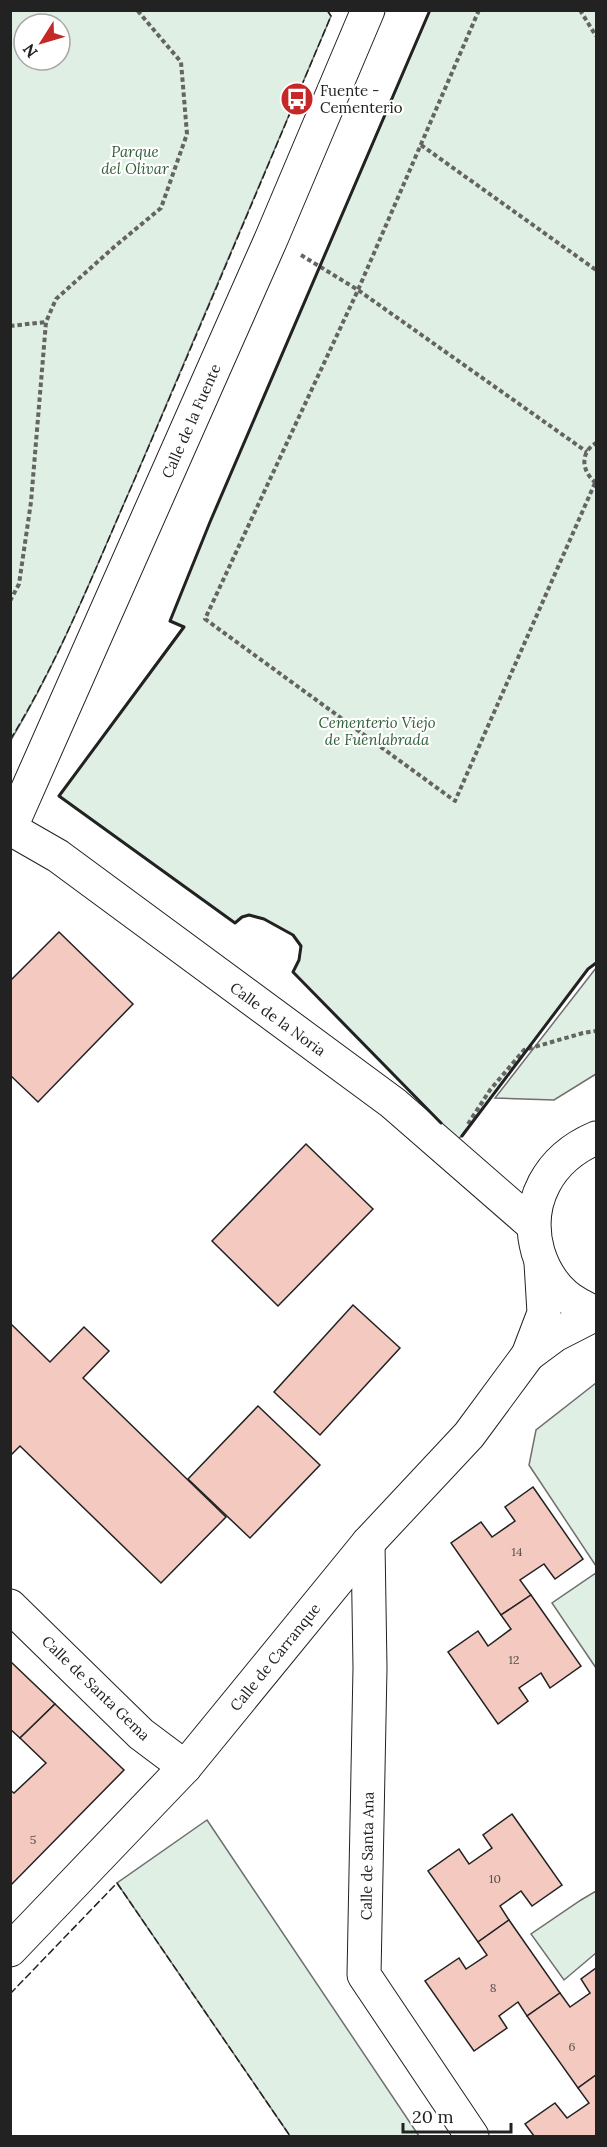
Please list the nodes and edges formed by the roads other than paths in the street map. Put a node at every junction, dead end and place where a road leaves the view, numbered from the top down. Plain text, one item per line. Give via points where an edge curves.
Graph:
1 (368, 10) edge
2 (11, 829) edge
3 (597, 1138) edge
4 (533, 1225) junction
5 (541, 1263) junction
6 (597, 1314) edge
7 (528, 1355) junction
8 (368, 1543) junction
9 (10, 1606) edge
10 (185, 1767) junction
11 (10, 1950) edge
12 (472, 2136) edge

1 - 2 street, Calle de la Fuente
2 - 4 street, Calle de la Noria via 58,856 393,1103
3 - 4 street via 562,1159 545,1181
4 - 5 street
5 - 6 street via 564,1294
5 - 7 street, Calle de Carranque via 544,1313
6 - 7 street, Calle de Carranque via 555,1335
7 - 8 street, Calle de Carranque via 469,1435
8 - 10 street, Calle de Carranque
8 - 12 street, Calle de Santa Ana via 370,1668 364,1975
9 - 10 street, Calle de Santa Gema via 141,1734
10 - 11 street, Calle de Carranque

